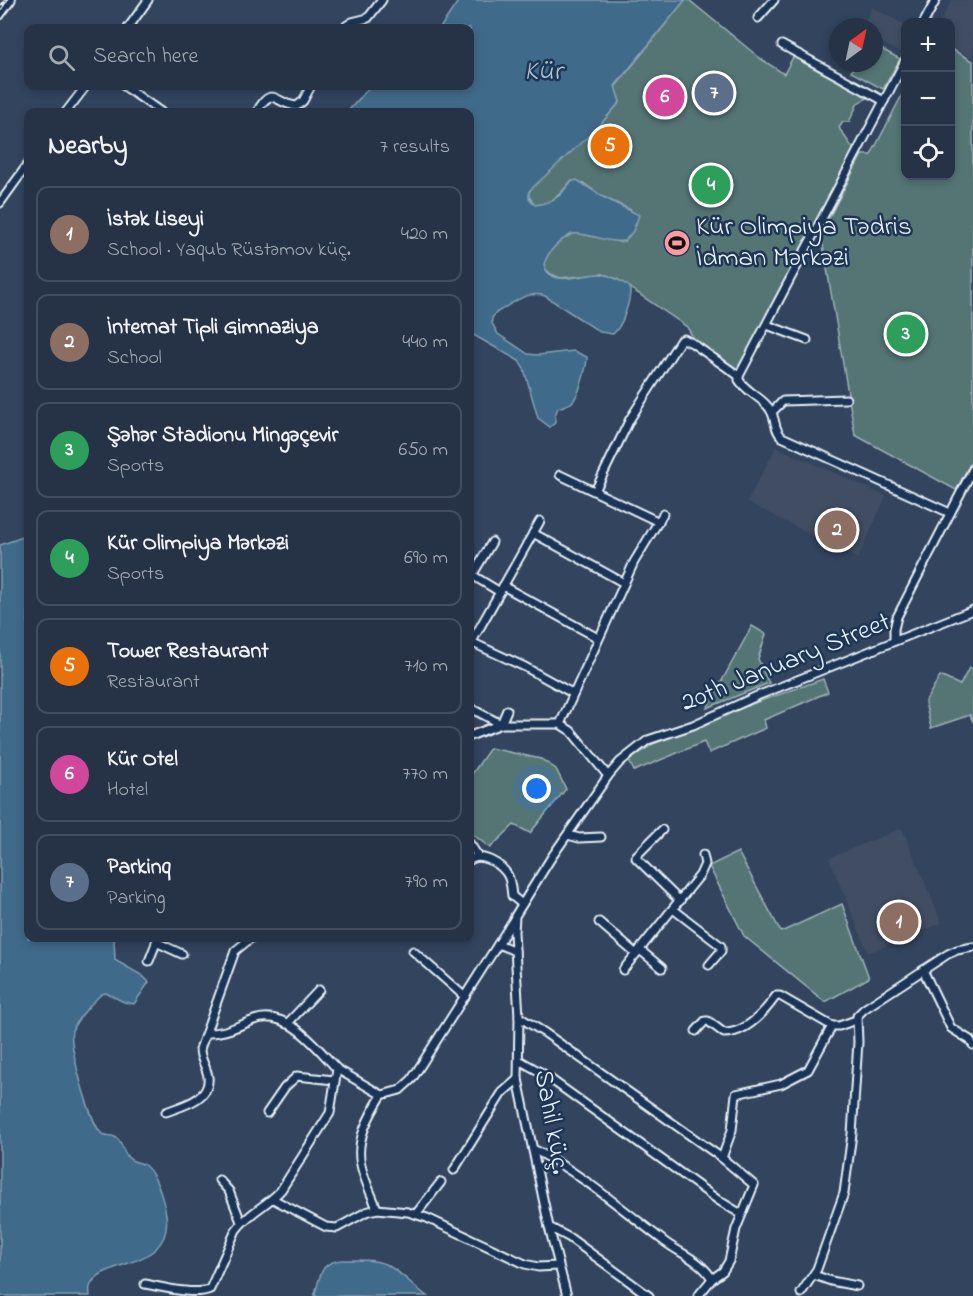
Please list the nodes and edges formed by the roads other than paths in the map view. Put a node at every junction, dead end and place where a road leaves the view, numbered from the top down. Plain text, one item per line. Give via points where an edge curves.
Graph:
1 (11, 0) edge
2 (148, 0) edge
3 (382, 0) edge
4 (774, 0) edge
5 (936, 0) edge
6 (0, 15) edge
7 (758, 18) dead end
8 (926, 18) edge
9 (131, 24) edge
10 (349, 24) edge
11 (782, 45) dead end
12 (901, 69) edge
13 (83, 90) edge
14 (130, 90) edge
15 (309, 90) edge
16 (884, 101) junction
17 (69, 108) edge
18 (154, 108) edge
19 (260, 108) edge
20 (24, 170) edge
21 (0, 203) edge
22 (767, 325) junction
23 (807, 340) dead end
24 (739, 376) junction
25 (846, 399) dead end
26 (772, 412) junction
27 (973, 469) edge
28 (560, 475) dead end
29 (595, 491) junction
30 (950, 513) junction
31 (663, 514) dead end
32 (540, 521) dead end
33 (658, 522) junction
34 (533, 533) junction
35 (492, 542) dead end
36 (474, 571) edge
37 (474, 579) edge
38 (624, 583) junction
39 (501, 589) junction
40 (973, 610) edge
41 (474, 636) edge
42 (598, 638) junction
43 (894, 641) junction
44 (474, 645) edge
45 (572, 693) junction
46 (474, 710) edge
47 (507, 710) dead end
48 (501, 724) junction
49 (560, 724) junction
50 (474, 733) edge
51 (608, 776) junction
52 (662, 830) dead end
53 (568, 835) junction
54 (601, 837) dead end
55 (474, 850) edge
56 (703, 855) dead end
57 (478, 856) junction
58 (474, 858) edge
59 (680, 901) junction
60 (522, 904) junction
61 (673, 909) junction
62 (515, 916) junction
63 (599, 922) dead end
64 (156, 942) edge
65 (161, 942) edge
66 (246, 942) edge
67 (498, 944) junction
68 (973, 947) edge
69 (413, 951) dead end
70 (515, 951) junction
71 (638, 952) junction
72 (182, 954) dead end
73 (149, 961) dead end
74 (709, 965) dead end
75 (662, 968) dead end
76 (622, 970) dead end
77 (923, 970) junction
78 (319, 990) dead end
79 (465, 997) junction
80 (519, 1017) junction
81 (856, 1020) junction
82 (287, 1024) junction
83 (832, 1026) junction
84 (696, 1031) dead end
85 (206, 1033) junction
86 (973, 1045) edge
87 (519, 1060) junction
88 (337, 1069) junction
89 (518, 1079) junction
90 (334, 1080) junction
91 (382, 1095) junction
92 (166, 1112) dead end
93 (267, 1113) dead end
94 (533, 1149) junction
95 (722, 1158) junction
96 (454, 1170) dead end
97 (219, 1180) dead end
98 (441, 1182) dead end
99 (273, 1199) junction
100 (377, 1209) junction
101 (416, 1214) junction
102 (741, 1215) junction
103 (241, 1222) junction
104 (549, 1227) junction
105 (558, 1266) junction
106 (814, 1275) junction
107 (712, 1279) junction
108 (145, 1284) dead end
109 (857, 1286) dead end
110 (801, 1293) dead end
111 (567, 1296) edge
112 (649, 1296) edge
113 (698, 1296) edge

1 - 6 street
2 - 9 street
3 - 10 street via 368,18
4 - 7 street
5 - 8 street
11 - 16 street
12 - 16 street
13 - 17 street
14 - 18 street
15 - 19 street via 297,106 270,96
16 - 22 street
20 - 21 street
22 - 23 street
22 - 24 street
24 - 26 street via 742,385
24 - 29 street via 692,343 680,341 630,419
25 - 26 street via 783,401
26 - 30 street via 777,433 783,437
27 - 30 street
28 - 29 street
29 - 33 street
30 - 43 street via 897,617
31 - 33 street
32 - 34 street
33 - 38 street
34 - 38 street
34 - 39 street
35 - 36 street
37 - 39 street
38 - 42 street
39 - 41 street
39 - 42 street
40 - 43 street, 20th January Street
42 - 45 street
43 - 51 street, 20th January Street via 693,725 657,736 620,762
44 - 45 street
45 - 49 street
46 - 48 street
47 - 48 street
48 - 49 street
48 - 50 street
49 - 51 street via 571,731
51 - 53 street
52 - 59 street via 636,858
53 - 54 street
53 - 60 street
55 - 57 street
56 - 59 street via 704,868
57 - 58 street
57 - 60 street via 502,868 512,896
59 - 61 street
60 - 62 street
61 - 71 street
61 - 74 street via 721,946
62 - 67 street
62 - 70 street, Sahil küç.
63 - 71 street
64 - 73 street
65 - 72 street
66 - 85 street via 235,951
67 - 70 street
67 - 79 street
68 - 77 street via 957,950
69 - 79 street
70 - 80 street, Sahil küç.
71 - 75 street
71 - 76 street
77 - 81 street via 864,1009
77 - 86 street via 951,1028
78 - 82 street
79 - 91 street via 406,1086
80 - 87 street, Sahil küç.
80 - 95 street
81 - 83 street
81 - 106 street via 852,1134 844,1193
82 - 85 street via 266,1017 225,1032
82 - 88 street via 307,1036
83 - 84 street via 776,996 746,1027 724,1033 705,1022
83 - 95 street via 808,1070 785,1083 736,1094 732,1130
85 - 92 street via 200,1049 208,1076 206,1086 194,1101
87 - 89 street, Sahil küç.
87 - 102 street
88 - 90 street
88 - 91 street
89 - 94 street, Sahil küç.
89 - 96 street via 502,1093
90 - 93 street via 297,1076
90 - 99 street via 330,1113
91 - 100 street via 363,1130 360,1148 360,1164
94 - 104 street, Sahil küç.
94 - 107 street via 558,1162 701,1265
95 - 102 street via 754,1185
97 - 103 street via 229,1191
98 - 101 street
99 - 100 street via 326,1227 337,1228
99 - 103 street
100 - 101 street
101 - 105 street via 525,1264
102 - 107 street via 729,1261
103 - 108 street via 210,1289 194,1293
104 - 105 street, Sahil küç.
104 - 112 street
105 - 111 street, Sahil küç.
106 - 109 street
106 - 110 street
107 - 113 street

